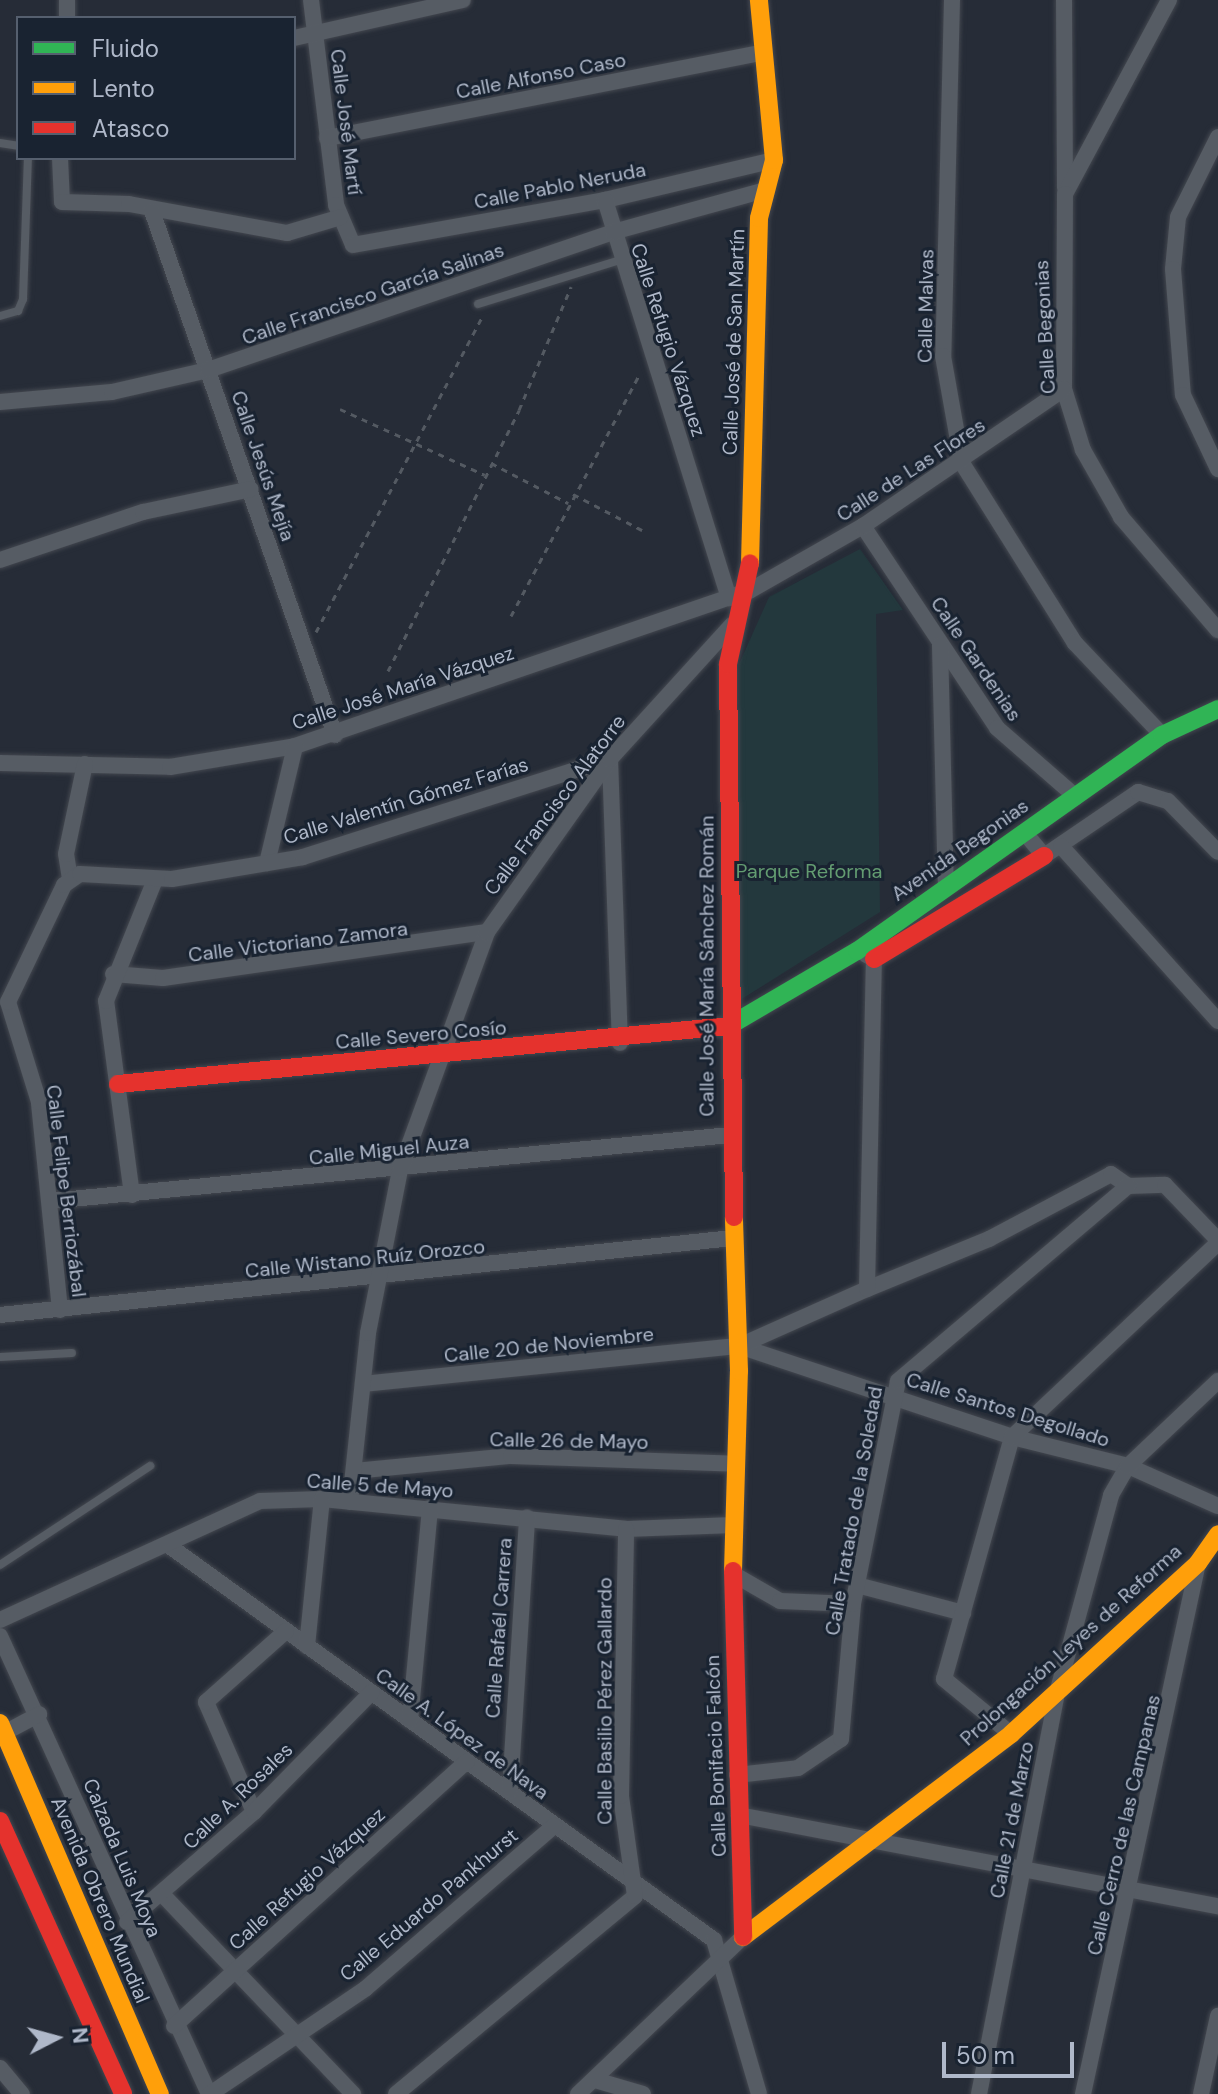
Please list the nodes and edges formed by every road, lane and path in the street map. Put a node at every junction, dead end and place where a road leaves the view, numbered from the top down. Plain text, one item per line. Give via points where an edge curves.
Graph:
1 (311, 0) edge
2 (463, 0) edge
3 (759, 0) edge
4 (952, 0) edge
5 (1064, 0) edge
6 (1169, 0) edge
7 (314, 29) junction
8 (296, 37) edge
9 (762, 53) junction
10 (1218, 137) edge
11 (327, 138) junction
12 (28, 160) edge
13 (60, 160) edge
14 (774, 160) junction
15 (766, 190) junction
16 (1065, 194) junction
17 (605, 200) junction
18 (152, 211) junction
19 (341, 217) junction
20 (613, 232) junction
21 (353, 245) joint
22 (620, 260) junction
23 (569, 276) junction
24 (478, 304) joint
25 (0, 316) edge
26 (654, 365) junction
27 (208, 370) junction
28 (1064, 389) junction
29 (0, 402) edge
30 (340, 409) dead end
31 (414, 438) junction
32 (491, 463) junction
33 (962, 463) junction
34 (1218, 469) edge
35 (485, 475) junction
36 (251, 489) junction
37 (573, 494) junction
38 (568, 503) junction
39 (863, 526) junction
40 (642, 530) dead end
41 (0, 560) edge
42 (755, 589) junction
43 (729, 598) junction
44 (511, 616) dead end
45 (732, 625) junction
46 (1218, 630) edge
47 (940, 643) junction
48 (306, 651) junction
49 (388, 671) dead end
50 (1218, 709) edge
51 (335, 735) junction
52 (1162, 735) junction
53 (295, 746) junction
54 (610, 759) junction
55 (0, 763) edge
56 (85, 764) junction
57 (1076, 797) junction
58 (1024, 832) junction
59 (1061, 846) junction
60 (1218, 852) edge
61 (1044, 856) junction
62 (267, 863) junction
63 (70, 879) junction
64 (155, 880) junction
65 (946, 887) junction
66 (487, 932) junction
67 (866, 955) junction
68 (113, 974) junction
69 (1218, 1021) edge
70 (727, 1027) junction
71 (620, 1043) junction
72 (440, 1055) junction
73 (118, 1084) junction
74 (730, 1135) junction
75 (400, 1170) junction
76 (1128, 1186) junction
77 (132, 1195) junction
78 (51, 1201) junction
79 (733, 1238) junction
80 (1218, 1242) edge
81 (379, 1278) junction
82 (867, 1289) junction
83 (60, 1310) junction
84 (0, 1315) edge
85 (739, 1346) junction
86 (72, 1353) dead end
87 (0, 1357) edge
88 (1218, 1381) edge
89 (363, 1384) junction
90 (893, 1396) junction
91 (1012, 1437) junction
92 (736, 1464) junction
93 (150, 1466) dead end
94 (1128, 1466) junction
95 (354, 1471) junction
96 (322, 1499) junction
97 (350, 1502) junction
98 (1218, 1506) edge
99 (430, 1508) junction
100 (527, 1518) junction
101 (734, 1525) junction
102 (626, 1529) junction
103 (1218, 1534) edge
104 (168, 1545) junction
105 (1198, 1563) junction
106 (0, 1565) edge
107 (733, 1574) junction
108 (857, 1585) junction
109 (853, 1604) junction
110 (963, 1613) junction
111 (0, 1620) edge
112 (286, 1631) junction
113 (0, 1636) edge
114 (307, 1646) junction
115 (372, 1692) junction
116 (1057, 1693) junction
117 (39, 1714) junction
118 (410, 1720) junction
119 (2, 1728) edge
120 (1011, 1734) junction
121 (467, 1761) junction
122 (737, 1775) junction
123 (510, 1790) junction
124 (254, 1812) junction
125 (739, 1815) junction
126 (0, 1821) edge
127 (554, 1826) junction
128 (870, 1841) junction
129 (1024, 1867) junction
130 (637, 1881) junction
131 (1129, 1888) junction
132 (162, 1894) junction
133 (1218, 1906) edge
134 (127, 1922) junction
135 (743, 1937) junction
136 (725, 1961) junction
137 (236, 1969) junction
138 (1218, 2016) edge
139 (174, 2026) junction
140 (298, 2032) junction
141 (0, 2068) edge
142 (595, 2080) junction
143 (14, 2091) edge
144 (123, 2094) edge
145 (160, 2094) edge
146 (209, 2094) edge
147 (353, 2094) edge
148 (396, 2094) edge
149 (578, 2094) edge
150 (643, 2094) edge
151 (759, 2094) edge
152 (979, 2094) edge
153 (1083, 2094) edge
154 (1201, 2094) edge

1 - 7 street, Calle José Martí
2 - 7 street
3 - 9 street, Calle José de San Martín
4 - 33 street, Calle Malvas via 943,356
5 - 16 street
6 - 16 street, Calle Begonias
7 - 8 street
7 - 11 street, Calle José Martí
9 - 11 street, Calle Alfonso Caso
9 - 14 street, Calle José de San Martín
10 - 34 street via 1178,217 1173,269 1183,395
11 - 19 street, Calle José Martí
12 - 25 lane via 23,299 18,311
13 - 18 street via 56,197
14 - 15 street, Calle José de San Martín
14 - 17 street, Calle Pablo Neruda
15 - 20 street, Calle Francisco García Salinas
15 - 42 street, Calle José de San Martín via 759,218
16 - 28 street, Calle Begonias
17 - 20 street, Calle Refugio Vázquez
17 - 21 street, Calle Pablo Neruda
18 - 19 street via 287,233
18 - 27 street, Calle Jesús Mejía
19 - 21 street, Calle José Martí
20 - 22 street, Calle Refugio Vázquez
20 - 27 street, Calle Francisco García Salinas
22 - 23 lane
22 - 26 street, Calle Refugio Vázquez
23 - 24 lane
23 - 32 path via 572,298
24 - 31 path via 483,323 467,334
26 - 37 path via 635,375
26 - 43 street, Calle Refugio Vázquez
27 - 29 street, Calle Francisco García Salinas via 112,392
27 - 36 street, Calle Jesús Mejía
28 - 33 street, Calle de Las Flores
28 - 46 street, Calle Begonias via 1083,450 1121,517
30 - 31 path via 399,439
31 - 35 path
31 - 48 path
32 - 35 path
32 - 38 path
33 - 39 street, Calle de Las Flores
33 - 52 street, Calle Malvas via 1075,643
35 - 49 path
36 - 41 street via 143,512
36 - 48 street, Calle Jesús Mejía
37 - 38 path
37 - 40 path
38 - 44 path
39 - 42 street, Calle de Las Flores
39 - 47 street, Calle Gardenias
42 - 43 street, Calle José María Vázquez
42 - 45 street, Calle José María Sánchez Román
43 - 51 street, Calle José María Vázquez
45 - 54 street, Calle Francisco Alatorre
45 - 70 street, Calle José María Sánchez Román
47 - 57 street, Calle Gardenias via 1016,751
47 - 65 street
48 - 51 street, Calle Jesús Mejía
50 - 52 street, Avenida Begonias
51 - 53 street, Calle José María Vázquez
52 - 57 street, Avenida Begonias
53 - 56 street, Calle José María Vázquez via 170,767
53 - 62 street
54 - 62 street, Calle Valentín Gómez Farías
54 - 66 street, Calle Francisco Alatorre
54 - 71 street
55 - 56 street, Calle José María Vázquez
56 - 63 street, Calle Felipe Berriozábal via 66,854
57 - 58 street, Avenida Begonias
58 - 61 street
58 - 65 street, Avenida Begonias
59 - 60 street via 1138,792 1168,801
59 - 61 street
59 - 69 street
61 - 67 street
62 - 64 street, Calle Valentín Gómez Farías
63 - 64 street, Calle Valentín Gómez Farías via 90,872
63 - 78 street, Calle Felipe Berriozábal via 8,1002 37,1093
64 - 68 street
65 - 67 street, Avenida Begonias
66 - 68 street, Calle Victoriano Zamora via 163,978
66 - 72 street, Calle Francisco Alatorre
67 - 70 street, Avenida Begonias
67 - 82 street
68 - 73 street via 106,1001
70 - 71 street, Calle Severo Cosío
70 - 74 street, Calle José María Sánchez Román
71 - 72 street, Calle Severo Cosío
72 - 73 street, Calle Severo Cosío
72 - 75 street, Calle Francisco Alatorre
73 - 77 street
74 - 75 street, Calle Miguel Auza
74 - 79 street, Calle José María Sánchez Román
75 - 77 street, Calle Miguel Auza
75 - 81 street, Calle Francisco Alatorre
76 - 80 street via 1165,1185
76 - 82 street via 1111,1174 989,1239
76 - 90 street, Calle Tratado de la Soledad via 898,1381
77 - 78 street, Calle Miguel Auza
78 - 83 street, Calle Felipe Berriozábal
79 - 81 street, Calle Wistano Ruíz Orozco
79 - 85 street, Calle José María Sánchez Román
80 - 91 street
81 - 83 street, Calle Wistano Ruíz Orozco
81 - 89 street, Calle Francisco Alatorre
82 - 85 street
83 - 84 street, Calle Wistano Ruíz Orozco
85 - 89 street, Calle 20 de Noviembre
85 - 90 street, Calle Santos Degollado
85 - 92 street, Calle Bonifacio Falcón
86 - 87 lane
88 - 94 street, Calle 21 de Marzo
89 - 95 street, Calle Francisco Alatorre
90 - 91 street, Calle Santos Degollado
90 - 108 street, Calle Tratado de la Soledad
91 - 94 street, Calle Santos Degollado
91 - 110 street
92 - 95 street, Calle 26 de Mayo via 511,1456
92 - 101 street, Calle Bonifacio Falcón
93 - 106 lane
94 - 98 street, Calle Santos Degollado
94 - 116 street, Calle 21 de Marzo via 1111,1495
95 - 97 street, Calle Francisco Alatorre
96 - 97 street, Calle 5 de Mayo
96 - 104 street, Calle 5 de Mayo via 260,1501
96 - 114 street
97 - 99 street, Calle 5 de Mayo
99 - 100 street, Calle 5 de Mayo
99 - 118 street
100 - 102 street, Calle 5 de Mayo
100 - 123 street, Calle Rafaél Carrera
101 - 102 street, Calle 5 de Mayo
101 - 107 street, Calle Bonifacio Falcón
102 - 130 street, Calle Basilio Pérez Gallardo via 621,1796
103 - 105 street, Prolongación Leyes de Reforma
104 - 111 street, Calle 5 de Mayo
104 - 112 street, Calle A. López de Nava
105 - 116 street, Prolongación Leyes de Reforma
105 - 131 street, Calle Cerro de las Campanas
107 - 109 street via 780,1601
107 - 122 street, Calle Bonifacio Falcón
108 - 109 street, Calle Tratado de la Soledad
108 - 110 street
109 - 122 street, Calle Tratado de la Soledad via 841,1739 798,1768
110 - 120 street via 944,1679
112 - 114 street, Calle A. López de Nava
112 - 124 street via 206,1702
113 - 117 street, Calzada Luis Moya
114 - 115 street, Calle A. López de Nava
115 - 118 street, Calle A. López de Nava
115 - 124 street, Calle A. Rosales
116 - 120 street, Prolongación Leyes de Reforma
116 - 129 street, Calle 21 de Marzo
117 - 119 street
117 - 134 street, Calzada Luis Moya
118 - 121 street, Calle A. López de Nava
119 - 145 street, Avenida Obrero Mundial
120 - 128 street, Prolongación Leyes de Reforma
121 - 123 street, Calle A. López de Nava
121 - 137 street, Calle Refugio Vázquez
122 - 125 street, Calle Bonifacio Falcón
123 - 127 street, Calle A. López de Nava
124 - 132 street, Calle A. Rosales
125 - 128 street
125 - 135 street, Calle Bonifacio Falcón
126 - 144 street via 90,2034
127 - 130 street, Calle A. López de Nava
127 - 140 street, Calle Eduardo Pankhurst via 365,1989
128 - 129 street
128 - 135 street, Prolongación Leyes de Reforma
129 - 131 street
129 - 152 street, Calle 21 de Marzo
130 - 136 street, Calle A. López de Nava via 714,1940
130 - 148 street via 635,1896
131 - 133 street
131 - 153 street, Calle Cerro de las Campanas
132 - 134 street, Calle A. Rosales
132 - 137 street
134 - 139 street, Calzada Luis Moya
135 - 136 street
136 - 142 street
136 - 151 street
137 - 139 street, Calle Refugio Vázquez
137 - 140 street
138 - 154 street
139 - 146 street, Calzada Luis Moya
140 - 146 street, Calle Eduardo Pankhurst
140 - 147 street
141 - 143 street
142 - 149 street
142 - 150 street

